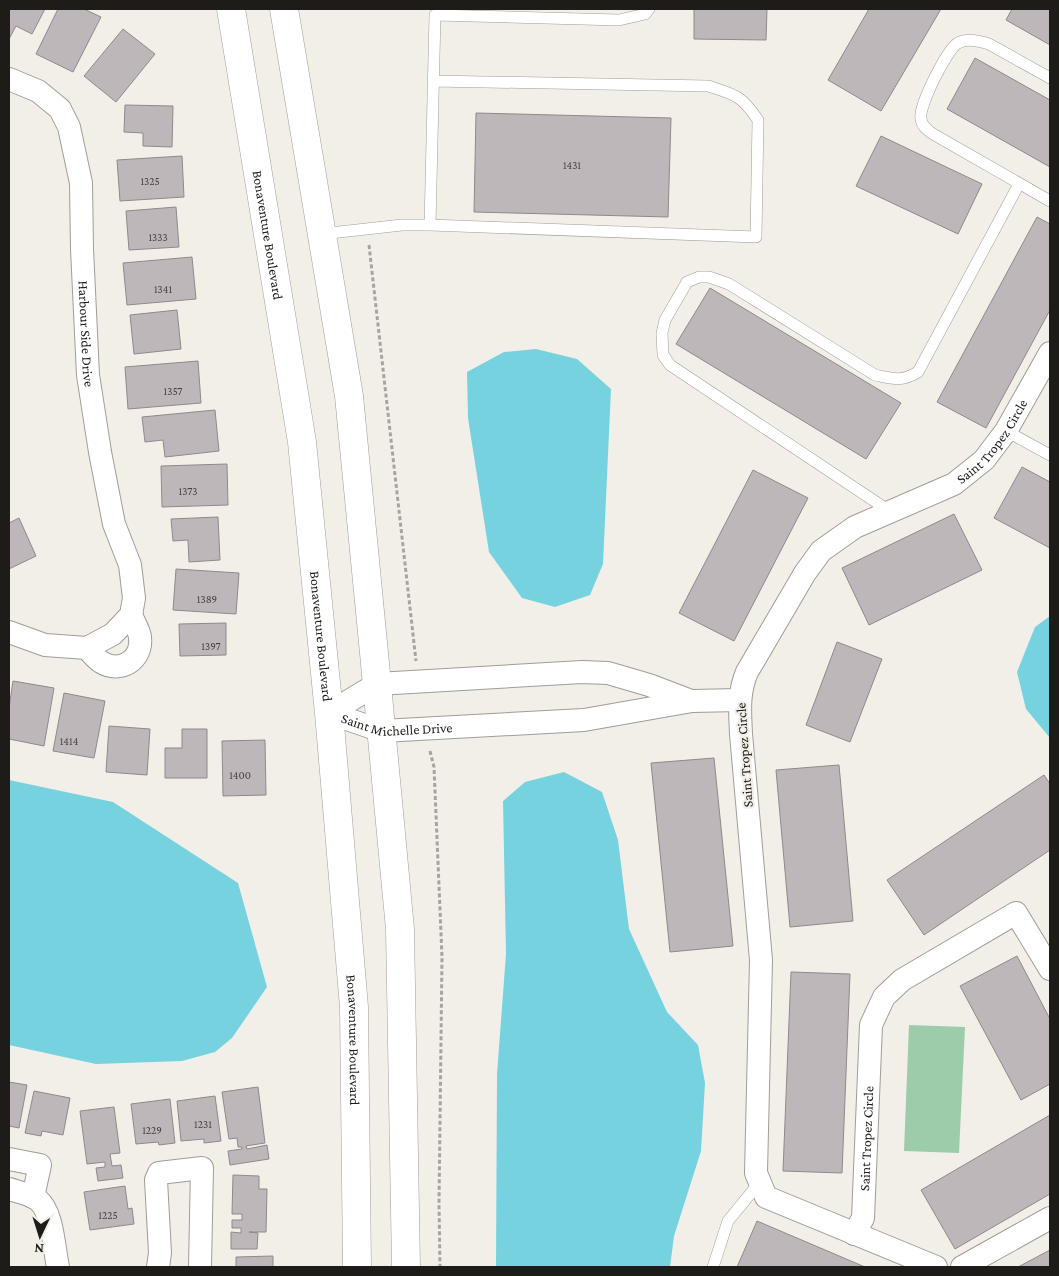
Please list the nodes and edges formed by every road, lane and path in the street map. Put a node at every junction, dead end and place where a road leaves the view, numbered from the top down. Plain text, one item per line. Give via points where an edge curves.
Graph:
1 (231, 9) edge
2 (284, 9) edge
3 (649, 9) edge
4 (476, 12) edge
5 (1050, 78) edge
6 (9, 79) edge
7 (434, 81) junction
8 (1019, 184) junction
9 (1050, 201) edge
10 (430, 225) junction
11 (321, 234) junction
12 (1050, 353) edge
13 (1006, 431) junction
14 (1050, 455) edge
15 (891, 512) junction
16 (131, 615) junction
17 (9, 632) edge
18 (87, 648) junction
19 (377, 684) junction
20 (739, 700) junction
21 (692, 701) junction
22 (328, 713) junction
23 (382, 731) junction
24 (1050, 969) edge
25 (9, 1159) edge
26 (760, 1182) junction
27 (9, 1189) edge
28 (33, 1197) junction
29 (1050, 1218) edge
30 (854, 1234) junction
31 (58, 1267) edge
32 (158, 1267) edge
33 (200, 1267) edge
34 (357, 1267) edge
35 (406, 1267) edge
36 (713, 1267) edge
37 (936, 1267) edge
38 (962, 1267) edge

1 - 22 main road, Bonaventure Boulevard via 302,442
2 - 11 main road
3 - 4 lane via 646,14 619,20
4 - 7 lane via 435,15
5 - 8 lane via 989,44 967,40 950,51 920,112 924,127 933,134
6 - 16 street, Harbour Side Drive via 38,91 60,109 69,127 81,183 88,375 114,524 130,565 134,598
7 - 10 lane
7 - 10 lane via 708,86 735,95 758,120 756,237
8 - 9 lane
8 - 15 lane via 918,372 906,379 875,375 729,284 709,277 687,282 665,320 661,345 670,365
10 - 11 lane
11 - 19 main road via 349,396
12 - 13 street, Saint Tropez Circle
13 - 14 lane
13 - 15 street, Saint Tropez Circle via 984,460 954,484
15 - 20 street, Saint Tropez Circle via 855,527 821,551 804,573 747,672
16 - 18 street via 113,634
16 - 18 street, Harbour Side Drive via 140,637 139,653 130,662 118,668 101,663
17 - 18 street via 44,645
19 - 21 street, Saint Michelle Drive via 608,673
19 - 22 street, Saint Michelle Drive
19 - 23 main road
20 - 21 street, Saint Michelle Drive
20 - 26 street, Saint Tropez Circle via 761,960 756,1173
21 - 23 street, Saint Michelle Drive via 584,720
22 - 23 street, Saint Michelle Drive
22 - 34 main road, Bonaventure Boulevard via 354,1007
23 - 35 main road via 400,929
24 - 30 street, Saint Tropez Circle via 1016,913 902,980 884,996 871,1024 863,1218
25 - 28 street via 40,1165
26 - 30 street, Saint Tropez Circle via 766,1197
26 - 36 lane via 728,1221
27 - 28 street
28 - 31 street via 40,1202 49,1218
29 - 38 street
30 - 37 street, Saint Tropez Circle
32 - 33 street via 156,1180 159,1173 202,1168

